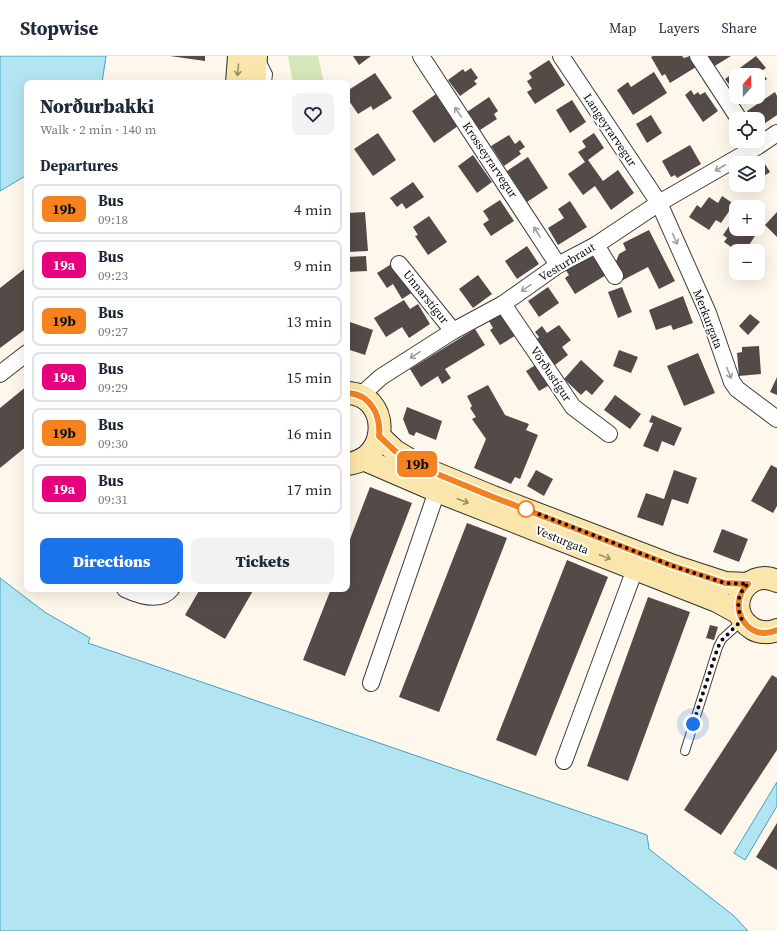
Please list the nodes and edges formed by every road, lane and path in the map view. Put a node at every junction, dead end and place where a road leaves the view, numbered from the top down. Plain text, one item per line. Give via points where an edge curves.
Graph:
1 (239, 56) edge
2 (258, 56) edge
3 (421, 56) edge
4 (561, 56) edge
5 (698, 56) edge
6 (237, 80) edge
7 (254, 80) edge
8 (267, 80) edge
9 (734, 112) edge
10 (777, 133) edge
11 (765, 139) edge
12 (749, 148) edge
13 (659, 203) junction
14 (596, 245) junction
15 (399, 264) dead end
16 (558, 265) junction
17 (615, 276) dead end
18 (503, 304) junction
19 (453, 331) junction
20 (24, 355) edge
21 (0, 374) edge
22 (353, 394) edge
23 (777, 418) edge
24 (608, 434) dead end
25 (379, 436) junction
26 (355, 461) edge
27 (437, 491) junction
28 (635, 569) junction
29 (777, 581) edge
30 (748, 584) junction
31 (131, 592) edge
32 (167, 592) edge
33 (741, 617) junction
34 (776, 631) edge
35 (371, 683) dead end
36 (685, 751) dead end
37 (564, 761) dead end

1 -> 6 main road
2 - 7 main road
2 - 8 lane via 268,74
16 -> 3 street, Krosseyrarvegur
4 - 13 street, Langeyrarvegur
5 - 9 street
10 - 11 street, Vesturbraut
12 -> 13 street, Vesturbraut
13 - 14 street, Vesturbraut
13 -> 23 street, Merkurgata via 708,313 732,382
14 - 16 street, Vesturbraut
14 - 17 street
15 - 19 street, Unnarstígur
16 -> 18 street, Vesturbraut
18 - 19 street, Vesturbraut
18 - 24 street, Vörðustígur via 573,408
19 -> 22 street, Vesturbraut
20 - 21 street
22 - 25 main road via 370,403 377,412
25 - 26 main road via 374,449
25 - 30 main road, Vesturgata via 395,451 425,469 493,497 673,566 725,583
26 - 27 main road, Vesturgata
27 -> 28 main road, Vesturgata
27 - 35 street
28 - 33 main road, Vesturgata via 717,601
28 - 37 street
29 - 30 main road, Vesturgata via 764,578
30 - 33 main road via 738,600
31 - 32 street via 138,596 163,595
33 - 34 main road, Vesturgata via 756,631
33 - 36 lane via 718,647

